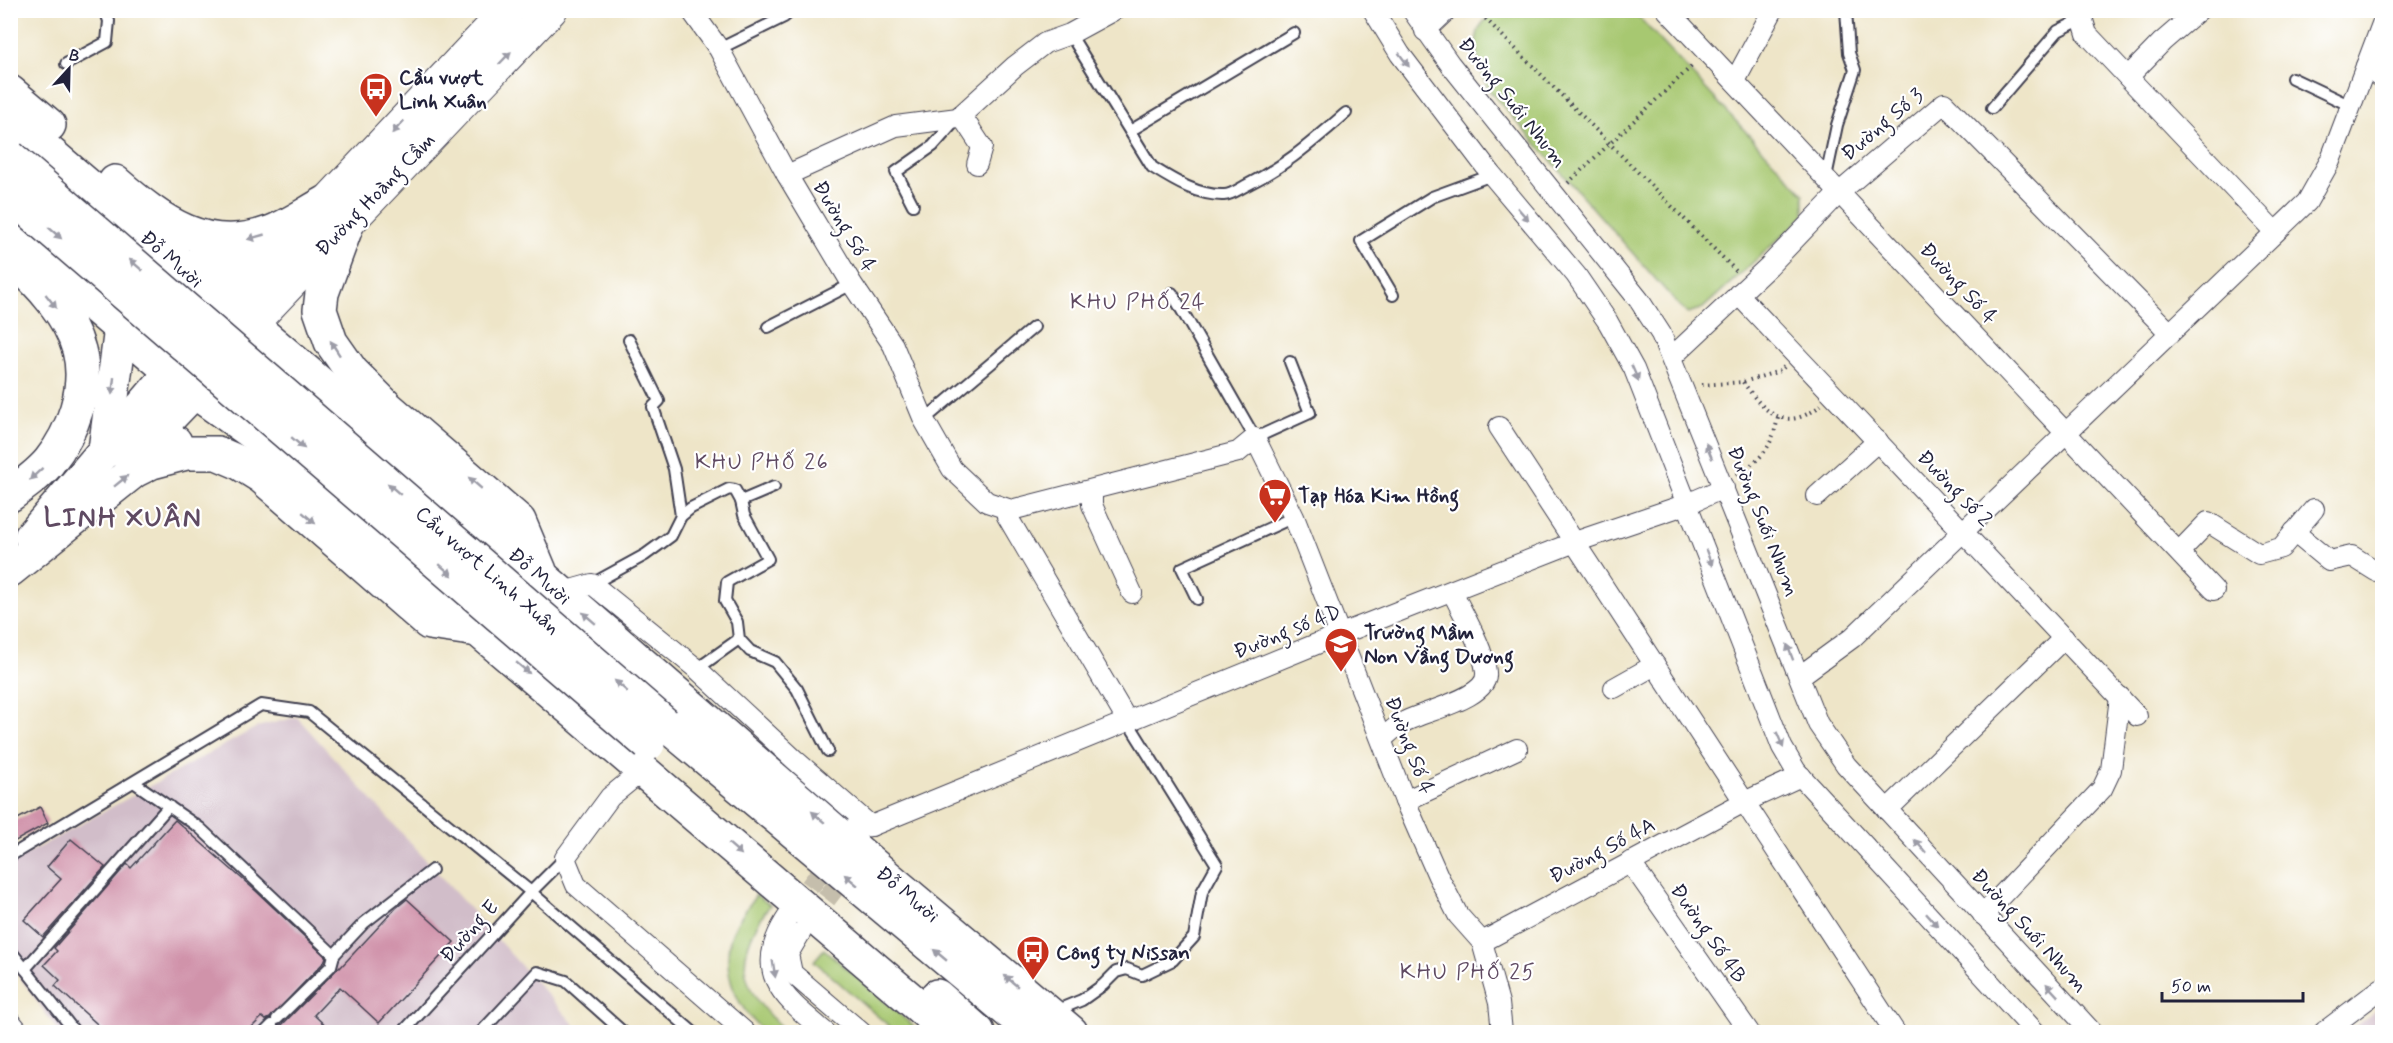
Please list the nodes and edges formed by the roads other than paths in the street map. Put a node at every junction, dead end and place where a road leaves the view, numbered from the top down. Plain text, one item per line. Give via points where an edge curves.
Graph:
1 (105, 10) edge
2 (551, 10) edge
3 (691, 10) edge
4 (792, 10) edge
5 (1114, 10) edge
6 (1373, 10) edge
7 (1412, 10) edge
8 (1447, 10) edge
9 (1667, 10) edge
10 (1773, 10) edge
11 (1846, 10) edge
12 (2199, 10) edge
13 (2081, 14) edge
14 (498, 15) edge
15 (2382, 24) edge
16 (1425, 31) junction
17 (1294, 33) dead end
18 (1070, 34) junction
19 (719, 49) junction
20 (66, 64) dead end
21 (2366, 66) junction
22 (2128, 76) junction
23 (2292, 78) dead end
24 (2382, 79) edge
25 (1735, 81) junction
26 (10, 92) edge
27 (2351, 106) junction
28 (1992, 108) dead end
29 (1346, 113) dead end
30 (960, 116) junction
31 (10, 118) edge
32 (1130, 131) junction
33 (10, 157) edge
34 (977, 164) dead end
35 (787, 175) junction
36 (1492, 175) junction
37 (1826, 177) junction
38 (1840, 192) junction
39 (10, 195) edge
40 (913, 205) dead end
41 (338, 212) junction
42 (2276, 232) junction
43 (10, 234) edge
44 (10, 258) edge
45 (293, 259) junction
46 (181, 266) junction
47 (852, 284) junction
48 (1743, 289) junction
49 (1172, 293) dead end
50 (1393, 295) dead end
51 (239, 316) junction
52 (768, 327) dead end
53 (1034, 327) dead end
54 (121, 328) junction
55 (2170, 333) junction
56 (629, 340) dead end
57 (1672, 357) junction
58 (1290, 362) dead end
59 (308, 373) junction
60 (184, 382) junction
61 (924, 420) junction
62 (1499, 427) dead end
63 (2067, 432) junction
64 (254, 434) junction
65 (1256, 438) junction
66 (1878, 441) junction
67 (105, 450) junction
68 (1723, 485) junction
69 (774, 487) dead end
70 (1092, 490) junction
71 (10, 495) edge
72 (1817, 496) dead end
73 (741, 501) junction
74 (1688, 504) junction
75 (57, 505) junction
76 (2314, 509) dead end
77 (1011, 510) junction
78 (681, 516) junction
79 (1293, 518) junction
80 (1963, 531) junction
81 (10, 532) edge
82 (2294, 532) junction
83 (1575, 542) junction
84 (10, 552) edge
85 (2179, 552) junction
86 (10, 570) edge
87 (2376, 571) dead end
88 (592, 584) junction
89 (552, 586) junction
90 (2214, 590) dead end
91 (1452, 591) junction
92 (1132, 593) dead end
93 (1197, 599) dead end
94 (478, 630) junction
95 (1341, 634) junction
96 (2064, 638) junction
97 (739, 639) junction
98 (1655, 666) junction
99 (697, 669) junction
100 (649, 670) junction
101 (1800, 676) junction
102 (1614, 688) dead end
103 (2120, 697) junction
104 (2138, 716) dead end
105 (1128, 722) junction
106 (1382, 739) junction
107 (652, 746) junction
108 (1517, 749) dead end
109 (828, 751) dead end
110 (1801, 776) junction
111 (135, 783) junction
112 (1405, 801) junction
113 (1744, 802) junction
114 (169, 806) junction
115 (1887, 810) junction
116 (762, 824) junction
117 (10, 856) edge
118 (565, 858) junction
119 (1630, 862) junction
120 (432, 870) dead end
121 (531, 892) junction
122 (789, 915) tunnel mouth
123 (1983, 915) junction
124 (801, 932) tunnel mouth
125 (1482, 942) junction
126 (10, 950) edge
127 (334, 955) junction
128 (25, 969) junction
129 (2382, 988) edge
130 (10, 1021) edge
131 (271, 1026) edge
132 (1051, 1026) edge
133 (19, 1032) edge
134 (75, 1032) edge
135 (403, 1032) edge
136 (481, 1032) edge
137 (623, 1032) edge
138 (693, 1032) edge
139 (745, 1032) edge
140 (825, 1032) edge
141 (861, 1032) edge
142 (949, 1032) edge
143 (978, 1032) edge
144 (1502, 1032) edge
145 (1749, 1032) edge
146 (1895, 1032) edge
147 (2035, 1032) edge
148 (2092, 1032) edge
149 (2324, 1032) edge

1 - 20 lane via 109,21 107,42
41 -> 2 main road, Đường Hoàng Cầm
3 - 19 street, Đường Số 4
4 - 19 lane
5 - 18 street
6 -> 36 street via 1400,54
7 - 16 street, Đường Suối Nhum
8 - 16 street
9 - 25 street, Đường Số 4
10 - 25 street
11 - 37 lane via 1849,53 1856,70 1837,125
12 - 22 street
13 - 22 street via 2087,34
13 - 28 lane via 2058,31
14 -> 41 main road, Đường Hoàng Cầm
15 - 21 street
16 - 57 street, Đường Suối Nhum via 1639,300
17 - 32 lane
18 - 30 street via 1045,43
18 - 32 lane
19 - 35 street, Đường Số 4
21 - 24 street
21 - 27 street
22 - 42 street
23 - 27 lane
25 - 37 street, Đường Số 4
41 -> 26 highway via 242,241 194,235 137,200
27 - 42 street via 2331,161 2307,202
29 - 32 lane via 1294,158 1227,195 1203,193 1172,180 1152,166
30 - 34 street via 982,147
30 - 35 street via 896,126
30 - 40 lane via 933,146 896,172
31 - 46 highway, Đỗ Mười
107 -> 33 highway, Cầu vượt Linh Xuân, bridge
35 - 47 street, Đường Số 4
36 - 50 lane via 1432,197 1361,241
36 -> 74 street via 1576,275 1608,322 1634,369
37 - 38 street, Đường Số 4
38 - 48 street, Đường Số 3
38 - 55 street, Đường Số 3 via 1944,103
38 - 63 street, Đường Số 4
39 -> 107 highway, Cầu vượt Linh Xuân, bridge
41 - 45 main road, Đường Hoàng Cầm
89 -> 41 highway via 519,521 381,401 352,372 331,342 320,310
42 - 55 street
43 - 54 highway, Đỗ Mười
44 -> 71 highway via 30,274 70,328 79,350 81,371 76,412 61,445 47,463
45 - 46 highway via 230,268
45 - 51 main road, Đường Hoàng Cầm
45 - 59 highway
46 - 51 highway, Đỗ Mười
46 - 54 highway
47 - 52 lane
47 - 61 street, Đường Số 4 via 893,345
48 - 57 street, Đường Số 3
48 - 66 street, Đường số 2 via 1798,357
49 - 65 lane
51 - 59 highway, Đỗ Mười
51 - 60 highway
53 - 61 lane
54 - 60 highway, Đỗ Mười
54 -> 67 highway
55 - 63 street
56 - 78 lane via 659,401 653,406 674,469
68 -> 57 street, Đường Suối Nhum
58 - 65 lane via 1310,413
59 - 64 highway
59 - 89 highway, Đỗ Mười
60 - 64 highway, Đỗ Mười
60 - 67 highway via 163,424
61 - 77 street, Đường Số 4 via 952,469 987,502
62 - 83 street
63 - 80 street
63 - 85 street, Đường Số 4
64 - 67 highway
64 - 94 highway, Đỗ Mười
65 - 70 street via 1238,452
65 - 79 street, Đường Số 4
66 - 72 street
66 - 80 street, Đường số 2
67 - 75 highway
68 - 74 street, Đường số 4D
101 -> 68 street, Đường Suối Nhum
69 - 73 lane
70 - 77 street
70 - 92 street via 1092,505
73 - 78 lane via 735,490 729,489
73 - 97 lane via 744,515 768,559 727,582 725,601 737,622
74 - 83 street, Đường số 4D
74 -> 110 street via 1782,747
75 - 81 highway
75 - 84 highway via 30,539
76 - 82 street
77 - 105 street via 1007,516
78 - 88 lane via 671,536
79 - 93 lane via 1182,568
79 - 95 street, Đường Số 4
80 - 96 street, Đường số 2
80 - 101 street via 1852,638
82 - 85 street via 2281,549 2259,554 2208,522
82 - 87 street via 2329,561 2352,556
83 - 91 street, Đường số 4D
83 - 98 street
85 - 90 street, Đường Số 4
86 -> 94 highway via 134,471 170,456 217,453 262,477 429,623
88 - 89 street
88 - 99 street
100 -> 89 highway, Đỗ Mười
91 - 95 street, Đường số 4D
91 - 106 street via 1481,655 1487,674 1484,684 1474,694 1404,722
94 -> 107 highway, Đỗ Mười
95 - 105 street, Đường số 4D
95 - 106 street, Đường Số 4
96 - 103 street, Đường số 2
96 - 115 street
97 - 99 lane
97 - 109 lane via 750,651 775,662 797,689
98 - 102 street
98 - 113 street
99 - 105 street, Đường số 4D via 865,833
100 - 116 highway
132 -> 100 highway, Đỗ Mười
101 - 115 street, Đường Suối Nhum via 1818,724 1846,765
103 - 104 street, Đường số 2
103 - 123 street via 2111,770 2102,789
105 - 132 lane via 1217,865 1202,892 1194,937 1173,960 1142,975 1127,969 1116,972
106 - 112 street, Đường Số 4
107 - 116 highway, Đỗ Mười
107 - 118 street
107 -> 142 highway, Đỗ Mười
108 - 112 street
110 - 113 street, Đường Số 4A
110 -> 147 street
111 - 114 lane
111 - 117 lane
111 - 121 lane via 261,705 309,712
112 - 125 street, Đường Số 4 via 1458,915
113 - 119 street, Đường Số 4A
113 - 146 street
114 - 127 lane via 200,828
114 - 128 lane
123 -> 115 street, Đường Suối Nhum
132 -> 116 highway, Đỗ Mười
116 - 143 highway, Đỗ Mười
118 - 121 lane, Đường E
118 - 139 street via 576,885
119 - 125 street, Đường Số 4A
119 - 145 street, Đường Số 4B
120 - 127 lane via 378,911
121 - 135 lane, Đường E
121 - 138 lane
122 -> 140 street via 776,933 772,970 778,988
148 -> 123 street, Đường Suối Nhum
124 - 141 street via 788,954 792,973
125 - 144 street, Đường Số 4 via 1499,1003
126 - 128 lane
127 - 131 lane via 331,966
128 - 134 lane
129 - 149 street
130 - 133 street
136 - 137 lane via 537,972 566,981

